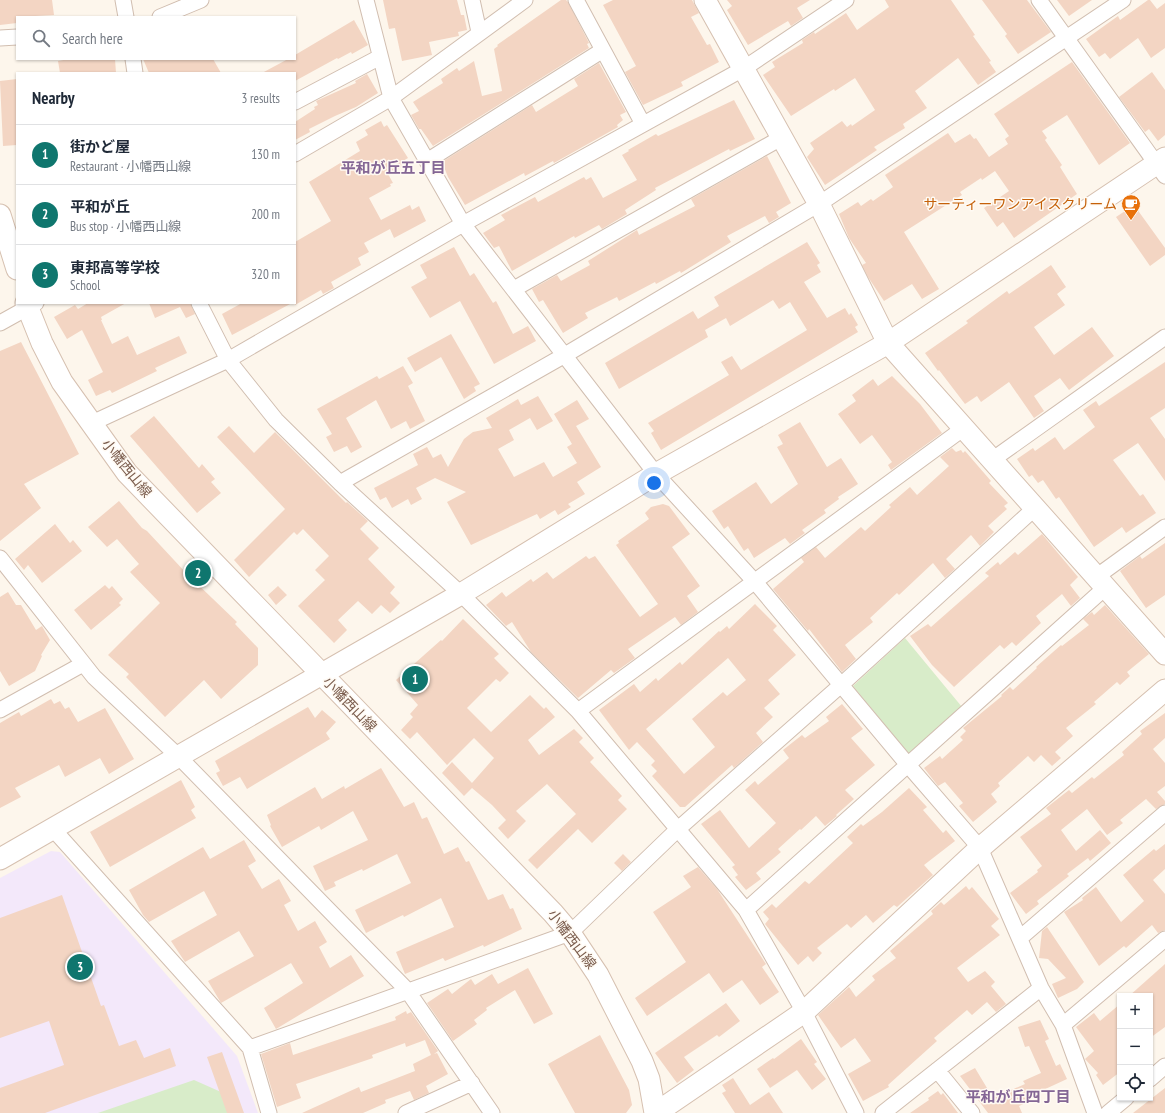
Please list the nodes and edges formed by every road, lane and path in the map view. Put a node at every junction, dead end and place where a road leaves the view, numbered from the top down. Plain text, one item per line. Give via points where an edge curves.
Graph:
1 (123, 0) edge
2 (201, 0) edge
3 (366, 0) edge
4 (472, 0) edge
5 (525, 0) edge
6 (576, 0) edge
7 (705, 0) edge
8 (846, 0) edge
9 (1040, 0) edge
10 (1123, 0) edge
11 (126, 16) edge
12 (162, 16) edge
13 (479, 32) junction
14 (16, 37) edge
15 (0, 38) edge
16 (1067, 39) junction
17 (603, 50) junction
18 (380, 57) junction
19 (133, 60) edge
20 (743, 69) junction
21 (135, 72) edge
22 (391, 98) junction
23 (296, 101) edge
24 (644, 124) junction
25 (781, 138) junction
26 (296, 153) edge
27 (427, 161) junction
28 (1162, 166) edge
29 (819, 204) junction
30 (0, 215) edge
31 (462, 224) junction
32 (16, 266) edge
33 (514, 290) junction
34 (30, 304) edge
35 (200, 304) edge
36 (0, 323) edge
37 (1165, 337) edge
38 (888, 343) junction
39 (565, 355) junction
40 (228, 360) junction
41 (92, 424) junction
42 (964, 428) junction
43 (992, 460) junction
44 (656, 474) junction
45 (340, 483) junction
46 (1035, 508) junction
47 (1165, 527) edge
48 (0, 558) edge
49 (6, 575) edge
50 (1101, 582) junction
51 (756, 583) junction
52 (461, 594) junction
53 (1165, 654) edge
54 (83, 664) junction
55 (322, 675) junction
56 (840, 684) junction
57 (1165, 690) edge
58 (0, 710) edge
59 (578, 711) junction
60 (179, 757) junction
61 (908, 765) junction
62 (1165, 813) edge
63 (53, 829) junction
64 (678, 829) junction
65 (980, 848) junction
66 (0, 859) edge
67 (746, 910) junction
68 (570, 933) junction
69 (1020, 938) junction
70 (1165, 939) edge
71 (1041, 988) junction
72 (407, 990) junction
73 (804, 1012) junction
74 (1063, 1025) junction
75 (250, 1048) junction
76 (1165, 1066) edge
77 (938, 1070) junction
78 (1153, 1076) edge
79 (472, 1083) junction
80 (1122, 1101) edge
81 (269, 1113) edge
82 (406, 1113) edge
83 (492, 1113) edge
84 (656, 1113) edge
85 (856, 1113) edge
86 (883, 1113) edge
87 (972, 1113) edge
88 (1095, 1113) edge
89 (1108, 1113) edge

1 - 11 street
2 - 12 street
3 - 18 street
4 - 13 street
5 - 13 street
6 - 17 street
7 - 20 street
8 - 20 street
9 - 16 street
10 - 16 street
13 - 22 street
14 - 15 street
16 - 28 street
16 - 29 street
17 - 24 street
17 - 27 street
18 - 22 street
18 - 23 street
19 - 21 street
20 - 24 street
20 - 25 street
22 - 26 street
22 - 27 street
24 - 31 street
25 - 29 street
25 - 33 street
27 - 31 street
28 - 38 street
29 - 38 street
29 - 39 street
30 - 32 street
31 - 33 street
31 - 40 street
33 - 39 street
34 - 36 street
34 - 41 street, 小幡西山線 via 42,343 62,382
35 - 40 street
37 - 43 street
38 - 42 street
38 - 44 street
39 - 44 street
39 - 45 street
40 - 41 street
40 - 45 street via 276,420
41 - 55 street, 小幡西山線 via 127,473
42 - 43 street
42 - 51 street
43 - 46 street
44 - 51 street
44 - 52 street
45 - 52 street
46 - 50 street
46 - 56 street
47 - 50 street
48 - 49 street
49 - 54 street
50 - 53 street
50 - 61 street
51 - 56 street
51 - 59 street
52 - 55 street
52 - 59 street
54 - 58 street
54 - 60 street
55 - 60 street
55 - 68 street, 小幡西山線
56 - 61 street
56 - 64 street
57 - 65 street
59 - 64 street
60 - 63 street
60 - 72 street
61 - 65 street
61 - 67 street
62 - 69 street
63 - 66 street
63 - 75 street
64 - 67 street
64 - 68 street
65 - 69 street
65 - 73 street
67 - 73 street
68 - 72 street
68 - 84 street, 小幡西山線 via 598,975 642,1061 649,1079
69 - 71 street
70 - 74 street
71 - 74 street
71 - 77 street
72 - 75 street
72 - 79 street
73 - 84 street
73 - 85 street
74 - 88 street
75 - 81 street
76 - 78 street
77 - 86 street
77 - 87 street
79 - 82 street
79 - 83 street
80 - 89 street

